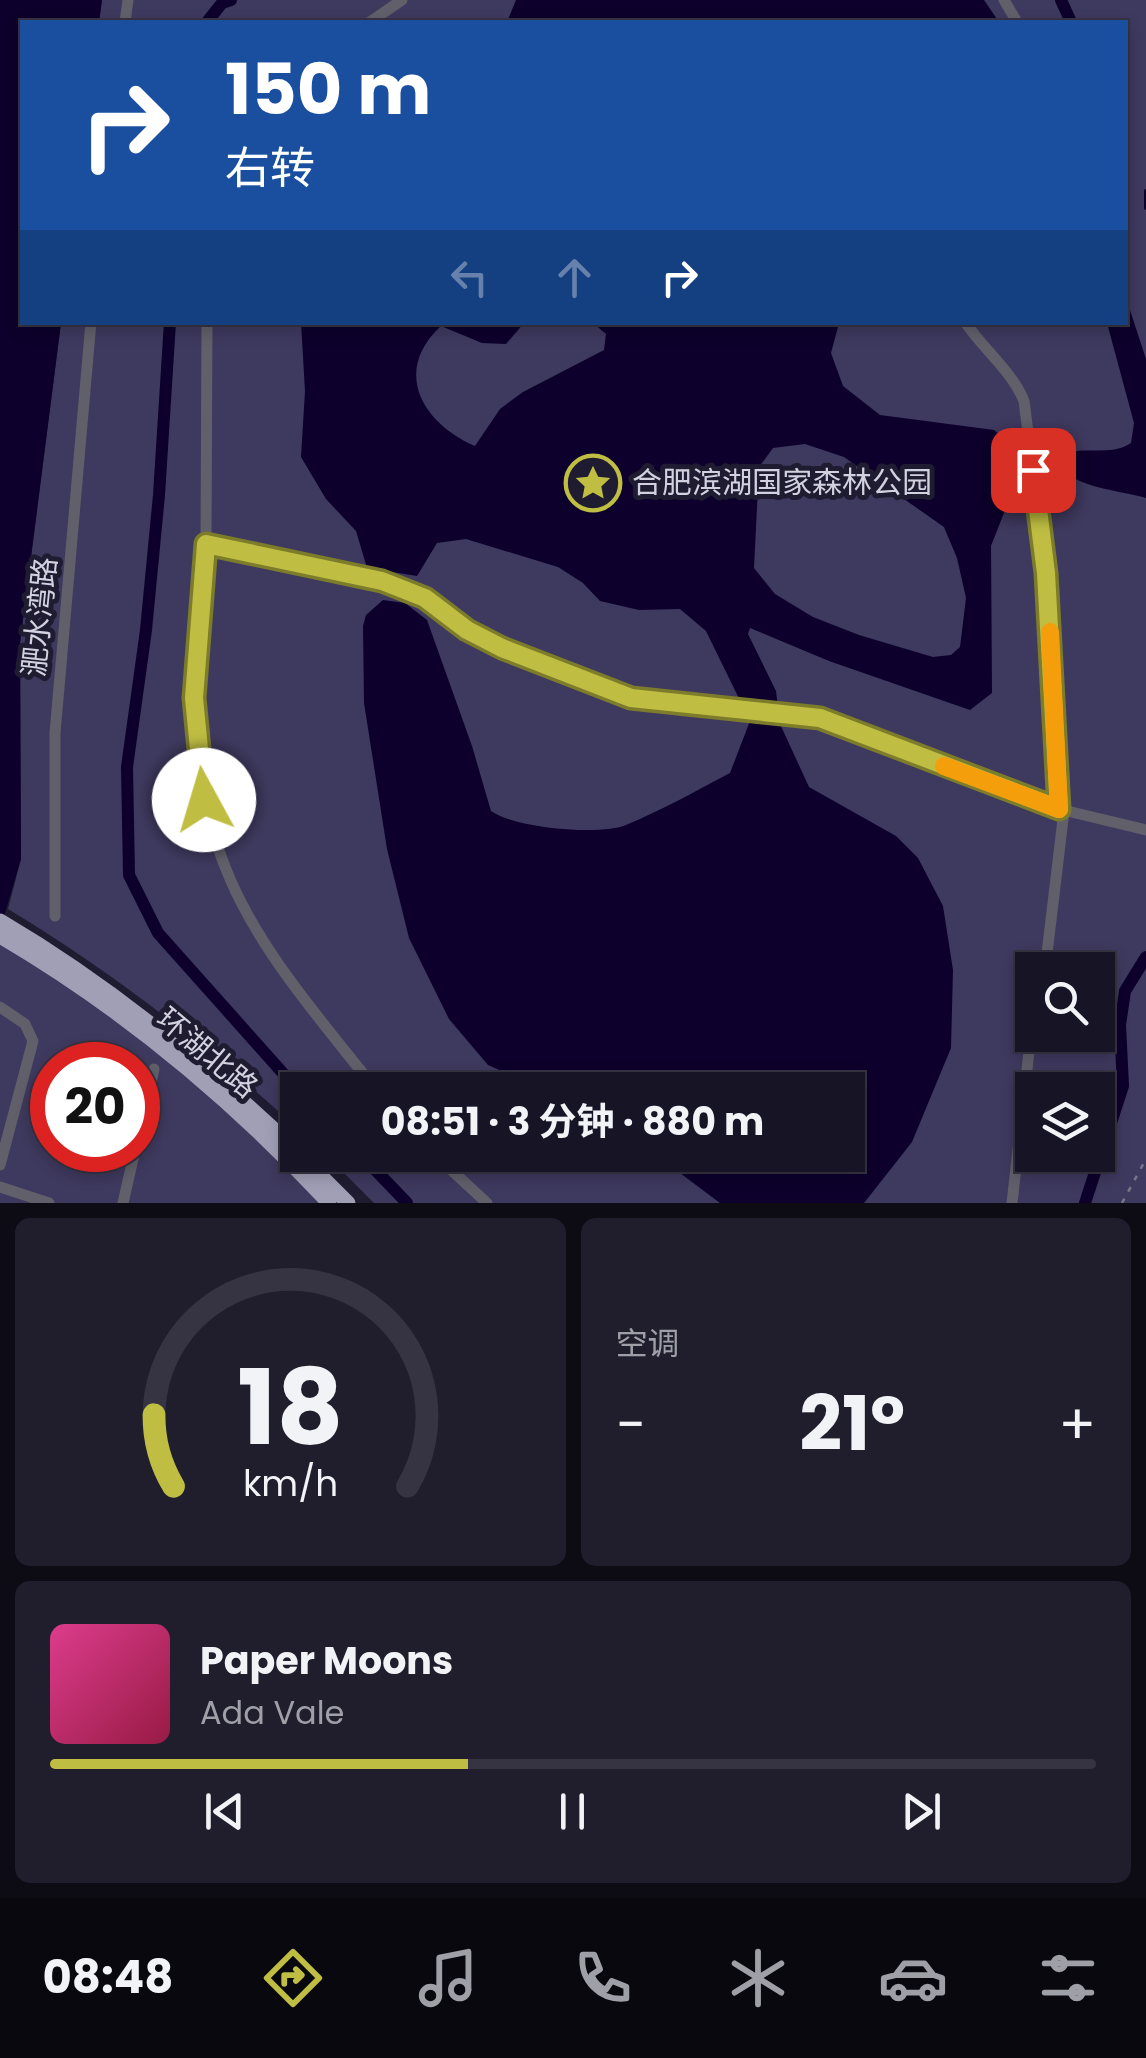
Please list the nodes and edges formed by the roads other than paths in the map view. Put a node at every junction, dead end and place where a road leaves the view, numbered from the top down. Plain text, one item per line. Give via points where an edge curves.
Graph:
1 (402, 0) edge
2 (373, 20) edge
3 (91, 325) edge
4 (208, 325) edge
5 (967, 325) edge
6 (206, 544) junction
7 (1061, 810) junction
8 (1146, 830) edge
9 (56, 916) dead end
10 (0, 920) edge
11 (0, 936) edge
12 (40, 952) junction
13 (1047, 952) edge
14 (0, 1008) edge
15 (1029, 1052) edge
16 (362, 1072) edge
17 (280, 1136) edge
18 (0, 1165) edge
19 (130, 1172) edge
20 (317, 1172) edge
21 (453, 1172) edge
22 (0, 1186) edge
23 (49, 1203) edge
24 (123, 1203) edge
25 (329, 1203) edge
26 (348, 1203) edge
27 (487, 1203) edge
28 (1012, 1203) edge

1 - 2 street
3 - 9 street, 淝水湾路 via 54,734
4 - 6 street
5 - 7 street via 1024,401 1046,573
6 - 7 street via 408,590 502,648 631,698 820,718
6 - 16 street via 194,698 204,800 218,850 242,905
7 - 8 street
7 - 13 street
10 - 12 main road
11 - 12 main road
12 - 17 main road, 环湖北路 via 154,1026
12 - 25 main road, 环湖北路 via 228,1104
14 - 18 street via 25,1024 33,1041
15 - 28 street
19 - 24 street
20 - 26 main road, 环湖北路
21 - 27 street
22 - 23 street

